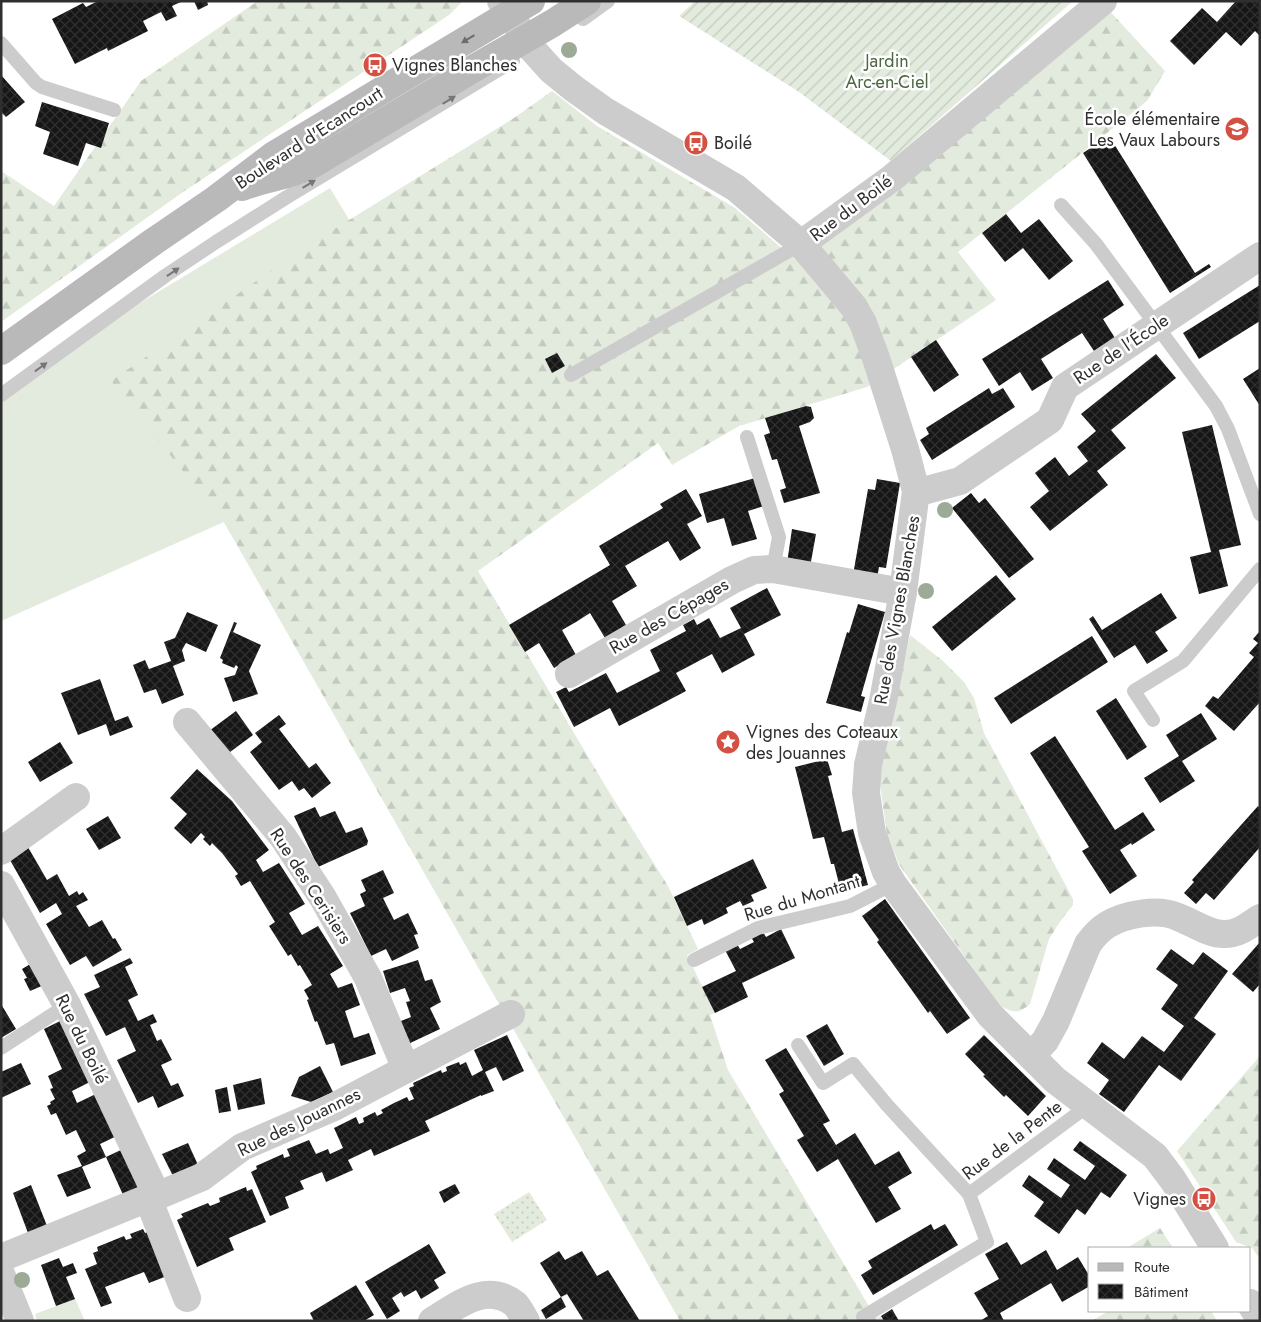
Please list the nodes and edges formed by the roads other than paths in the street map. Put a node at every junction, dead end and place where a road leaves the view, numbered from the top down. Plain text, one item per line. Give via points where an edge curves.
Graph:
1 (587, 1) edge
2 (608, 1) edge
3 (1103, 1) edge
4 (514, 6) edge
5 (1, 43) edge
6 (529, 44) junction
7 (114, 110) dead end
8 (216, 199) junction
9 (1060, 205) dead end
10 (800, 244) junction
11 (1260, 256) edge
12 (1156, 326) junction
13 (1, 351) edge
14 (571, 375) dead end
15 (1, 395) edge
16 (747, 437) dead end
17 (916, 491) junction
18 (1260, 514) edge
19 (773, 569) junction
20 (1260, 569) edge
21 (903, 592) junction
22 (569, 674) dead end
23 (1153, 720) dead end
24 (188, 722) dead end
25 (76, 797) dead end
26 (1, 851) edge
27 (893, 884) junction
28 (1, 885) edge
29 (1260, 918) edge
30 (694, 960) dead end
31 (67, 1006) junction
32 (511, 1014) dead end
33 (798, 1045) dead end
34 (1, 1048) edge
35 (1031, 1056) junction
36 (406, 1068) junction
37 (1089, 1105) junction
38 (969, 1194) junction
39 (153, 1197) junction
40 (1214, 1247) edge
41 (1, 1258) edge
42 (1, 1274) edge
43 (187, 1298) dead end
44 (1251, 1305) edge
45 (863, 1317) dead end
46 (1260, 1319) edge
47 (20, 1321) edge
48 (432, 1321) edge
49 (526, 1321) edge

1 - 6 main road, Boulevard d'Ecancourt
2 - 6 lane via 576,24
3 - 10 street, Rue du Boilé via 892,178
4 - 6 street, Rue des Vignes Blanches
4 -> 8 main road, Boulevard d'Ecancourt via 274,155
5 - 7 lane via 42,87
6 - 8 main road, Boulevard d'Ecancourt via 313,164 258,180
6 - 10 street, Rue des Vignes Blanches via 551,70 573,88 736,188
15 -> 6 lane via 216,242
8 - 13 main road, Boulevard d'Ecancourt
9 - 12 lane via 1096,244
10 - 14 lane, Rue du Boilé
10 - 17 street, Rue des Vignes Blanches via 854,307 863,323
11 - 12 street, Rue de l'École
12 - 17 street, Rue de l'École via 1064,387 1050,420 960,482
12 - 18 lane via 1216,406
16 - 19 lane via 779,537
17 - 21 street, Rue des Vignes Blanches
19 - 21 street, Rue des Cépages
19 - 22 street, Rue des Cépages via 754,570 732,580
20 - 23 lane via 1183,660 1134,692
21 - 27 street, Rue des Vignes Blanches via 870,757 866,793 872,832
24 - 36 street, Rue des Cerisiers via 283,837 323,898 368,978
25 - 26 street
27 - 30 lane, Rue du Montant via 850,906 758,928
27 - 35 street, Rue des Vignes Blanches via 985,1008
28 - 31 street, Rue du Boilé
29 - 35 street via 1244,929 1223,934 1164,913 1137,915 1107,925 1088,944 1056,1021 1045,1041
31 - 34 lane
31 - 39 street, Rue du Boilé
32 - 36 street, Rue des Jouannes
33 - 38 lane via 822,1083 853,1064
35 - 37 street, Rue des Vignes Blanches via 1055,1080
36 - 39 street, Rue des Jouannes via 332,1108 242,1147 202,1176
37 - 38 lane, Rue de la Pente
37 - 40 street, Rue des Vignes Blanches via 1155,1156
38 - 45 lane, Rue de la Pente via 987,1242
39 - 41 street, Rue des Jouannes
39 - 43 street, Rue du Boilé
42 - 47 street
44 - 46 street
48 - 49 street via 470,1298 484,1294 500,1296 516,1305

